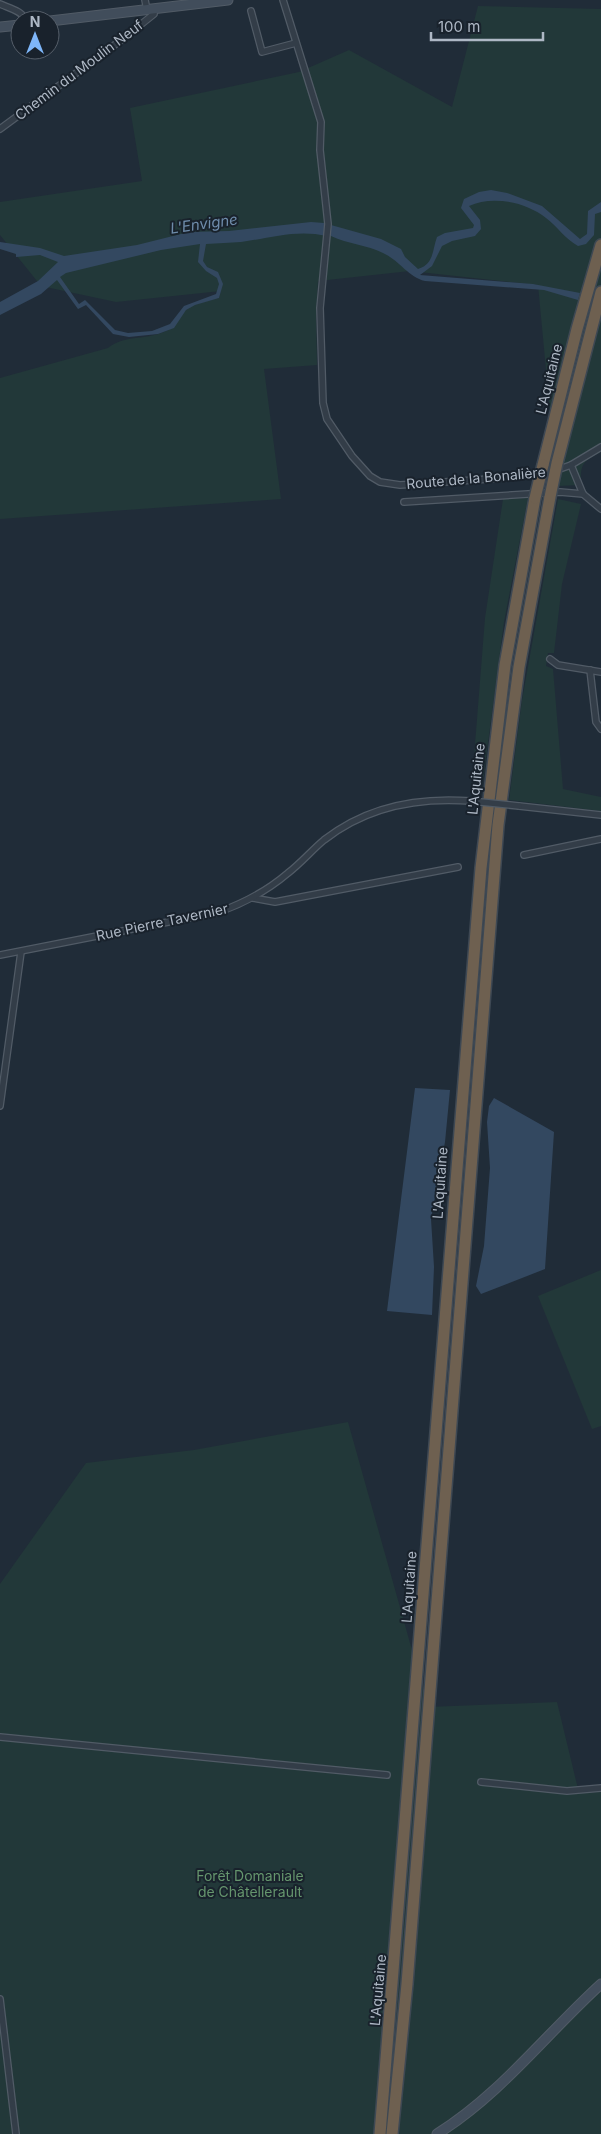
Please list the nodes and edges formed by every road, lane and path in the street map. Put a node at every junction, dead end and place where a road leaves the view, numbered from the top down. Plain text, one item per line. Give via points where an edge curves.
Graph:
1 (145, 0) edge
2 (228, 0) edge
3 (283, 0) edge
4 (0, 4) edge
5 (150, 9) junction
6 (14, 10) edge
7 (251, 11) dead end
8 (60, 20) edge
9 (296, 43) junction
10 (0, 129) edge
11 (601, 245) edge
12 (601, 292) edge
13 (601, 447) edge
14 (571, 465) junction
15 (583, 494) junction
16 (404, 502) dead end
17 (601, 509) edge
18 (550, 659) dead end
19 (590, 670) junction
20 (601, 672) edge
21 (601, 729) edge
22 (601, 815) edge
23 (601, 840) edge
24 (524, 854) dead end
25 (458, 867) dead end
26 (253, 898) junction
27 (21, 952) junction
28 (0, 955) edge
29 (0, 1106) edge
30 (0, 1737) edge
31 (387, 1775) dead end
32 (480, 1782) dead end
33 (601, 1788) edge
34 (601, 1984) edge
35 (0, 1998) edge
36 (16, 2134) edge
37 (380, 2134) edge
38 (392, 2134) edge
39 (436, 2134) edge

1 - 5 street
2 - 5 street
3 - 9 street, Route de la Bonalière
4 - 6 street
5 - 8 street
5 - 10 street, Chemin du Moulin Neuf via 154,14 124,38
7 - 9 street via 262,52
9 - 14 street, Route de la Bonalière via 320,115 328,224 320,315 322,389 325,412 333,428 352,456 380,482 400,485 489,479
11 - 37 highway, L'Aquitaine, bridge via 535,498 500,701 481,868
12 - 38 highway, L'Aquitaine, bridge via 550,497 520,658 497,834 408,1974
13 - 14 street, Route de la Bonalière
14 - 15 street
15 - 16 street via 560,492
15 - 17 street
18 - 19 street via 558,664
19 - 20 street
19 - 21 street via 596,722
22 - 26 street, Rue Pierre Tavernier, bridge via 471,801 428,799 409,802 356,820 326,839
23 - 24 street
25 - 26 street via 275,902
26 - 27 street, Rue Pierre Tavernier via 197,917
27 - 28 street, Rue Pierre Tavernier
27 - 29 street
30 - 31 street
32 - 33 street via 567,1791
34 - 39 street via 496,2088
35 - 36 street

